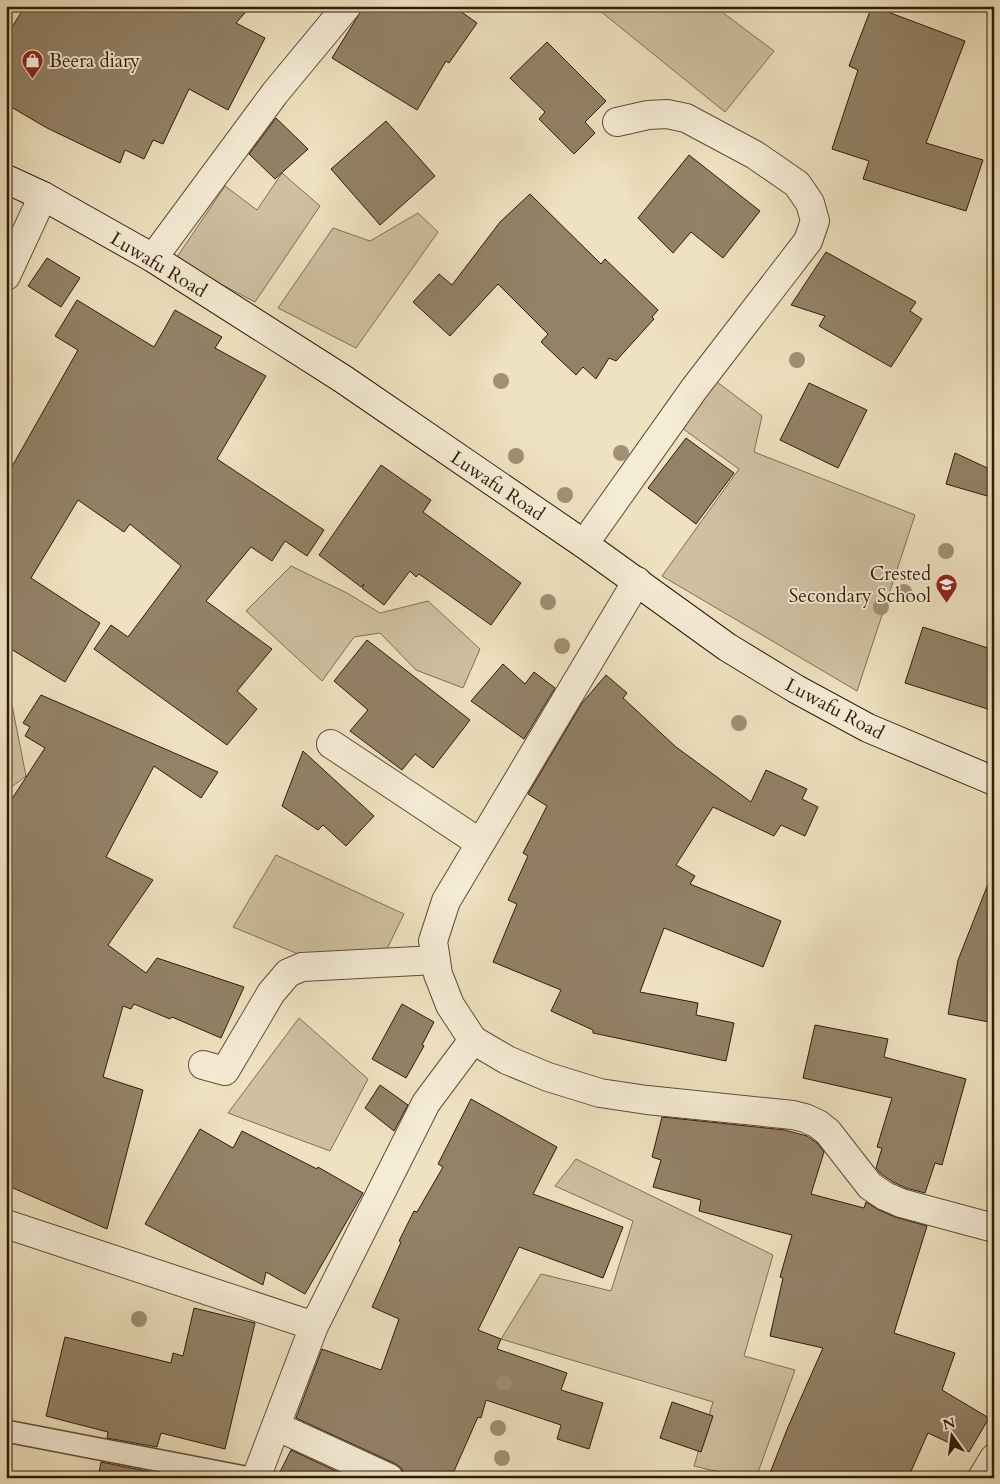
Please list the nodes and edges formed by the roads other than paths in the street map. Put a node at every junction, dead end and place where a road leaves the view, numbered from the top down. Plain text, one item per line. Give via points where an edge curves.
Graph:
1 (347, 6) edge
2 (617, 122) dead end
3 (6, 179) edge
4 (43, 196) junction
5 (153, 258) junction
6 (6, 276) edge
7 (584, 544) junction
8 (637, 581) junction
9 (331, 744) dead end
10 (994, 781) edge
11 (480, 843) junction
12 (436, 960) junction
13 (473, 1040) junction
14 (203, 1065) dead end
15 (6, 1224) edge
16 (994, 1228) edge
17 (314, 1326) junction
18 (276, 1426) junction
19 (6, 1431) edge
20 (994, 1458) edge
21 (250, 1478) edge
22 (256, 1478) edge
23 (389, 1478) edge
24 (982, 1478) edge

1 - 5 street via 275,93
2 - 7 street via 648,115 686,118 756,155 798,184 810,203 815,221 808,241 694,389
3 - 4 street, Luwafu Road
4 - 5 street, Luwafu Road
4 - 6 street
5 - 7 street, Luwafu Road via 343,379
7 - 8 street, Luwafu Road
8 - 10 street, Luwafu Road via 727,647 796,689 868,728
8 - 11 street
9 - 11 street
11 - 12 street via 446,901 433,941
12 - 13 street via 450,1005
12 - 14 street via 302,967 288,973 272,993 226,1071
13 - 16 street via 540,1074 600,1093 793,1114 805,1118 828,1132 870,1186 885,1196
13 - 17 street via 426,1103
15 - 17 street
17 - 18 street
18 - 22 street
18 - 23 street
19 - 21 lane
20 - 24 street

